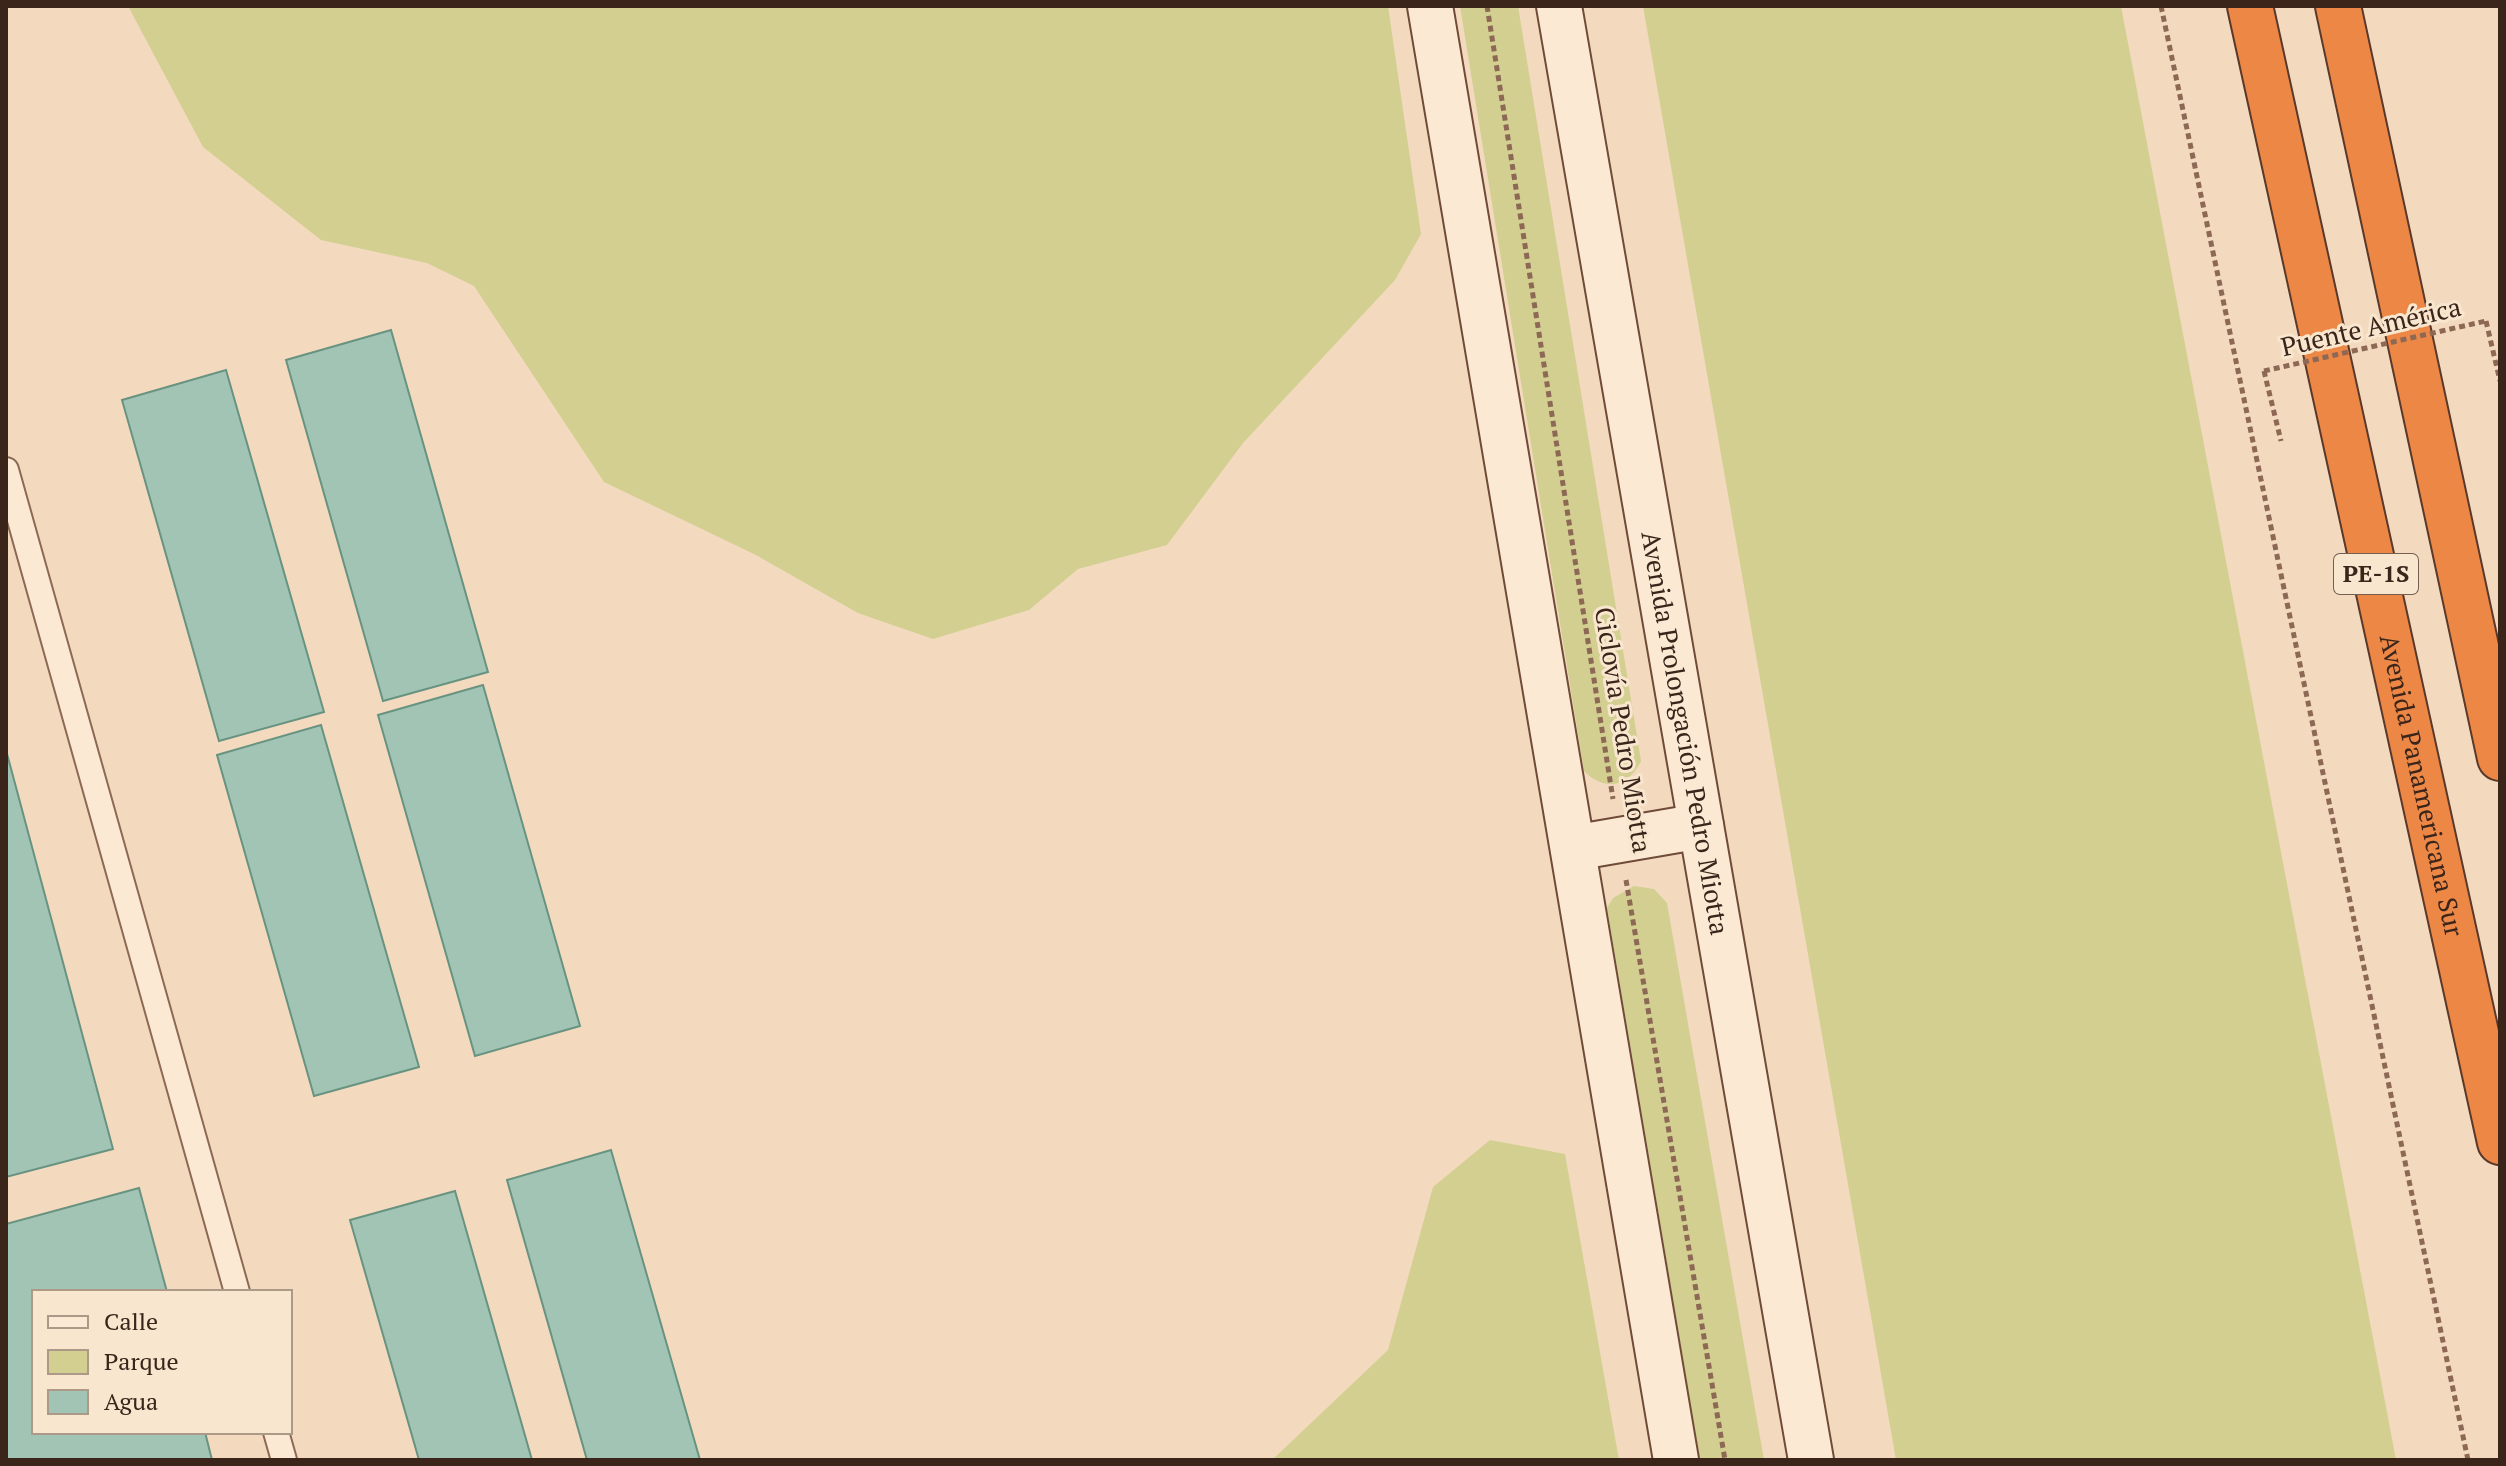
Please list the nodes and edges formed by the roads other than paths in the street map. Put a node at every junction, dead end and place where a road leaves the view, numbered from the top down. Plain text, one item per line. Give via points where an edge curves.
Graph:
1 (1430, 6) edge
2 (1559, 6) edge
3 (2250, 6) edge
4 (2338, 6) edge
5 (6, 470) edge
6 (2500, 758) edge
7 (1701, 826) junction
8 (1573, 848) junction
9 (2500, 1142) edge
10 (236, 1290) edge
11 (277, 1434) edge
12 (284, 1460) edge
13 (1676, 1460) edge
14 (1811, 1460) edge

1 - 8 main road
2 - 7 main road, Avenida Prolongación Pedro Miotta
3 - 9 highway, Avenida Panamericana Sur / PE-1S
4 - 6 highway, PE-1S
5 - 10 lane
7 - 8 main road
7 - 14 main road, Avenida Prolongación Pedro Miotta
8 - 13 main road
11 - 12 lane

